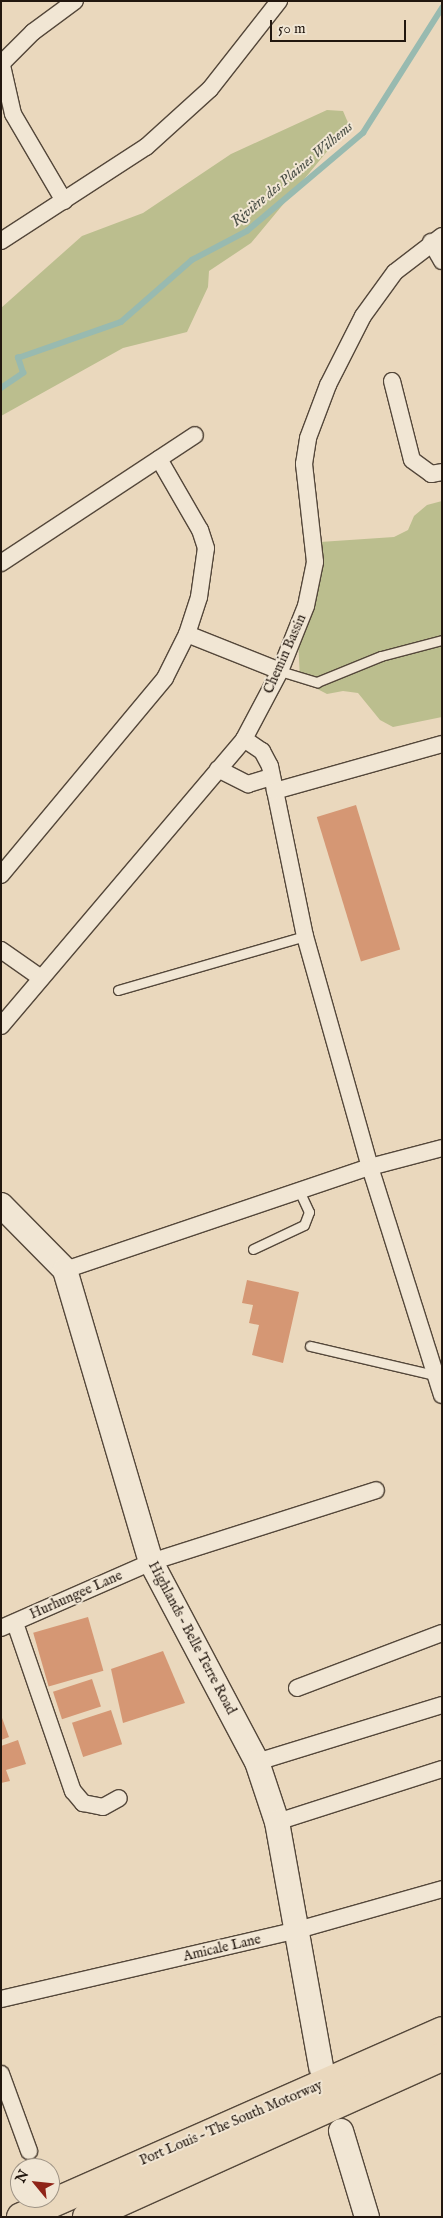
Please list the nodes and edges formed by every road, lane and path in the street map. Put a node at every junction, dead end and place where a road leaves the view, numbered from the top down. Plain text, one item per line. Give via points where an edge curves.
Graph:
1 (74, 1) edge
2 (279, 1) edge
3 (2, 62) edge
4 (64, 202) junction
5 (436, 239) edge
6 (1, 241) edge
7 (442, 261) edge
8 (392, 380) dead end
9 (195, 435) dead end
10 (159, 459) junction
11 (442, 472) edge
12 (1, 563) edge
13 (187, 634) junction
14 (442, 640) edge
15 (280, 672) junction
16 (244, 739) junction
17 (442, 744) edge
18 (218, 769) junction
19 (273, 784) junction
20 (1, 875) edge
21 (304, 936) junction
22 (1, 950) edge
23 (41, 978) junction
24 (118, 990) dead end
25 (1, 1026) edge
26 (442, 1148) edge
27 (370, 1167) junction
28 (299, 1191) junction
29 (1, 1205) edge
30 (253, 1248) dead end
31 (66, 1270) junction
32 (310, 1346) dead end
33 (435, 1375) junction
34 (442, 1395) edge
35 (376, 1490) dead end
36 (151, 1562) junction
37 (8, 1625) edge
38 (442, 1633) edge
39 (297, 1688) dead end
40 (442, 1704) edge
41 (257, 1762) junction
42 (442, 1769) edge
43 (119, 1798) dead end
44 (277, 1822) junction
45 (442, 1889) edge
46 (294, 1932) junction
47 (1, 1999) edge
48 (442, 2030) edge
49 (442, 2057) edge
50 (321, 2067) dead end
51 (1, 2074) edge
52 (341, 2130) dead end
53 (29, 2151) dead end
54 (21, 2217) edge
55 (87, 2217) edge
56 (367, 2217) edge

1 - 3 street via 33,32
2 - 4 street via 210,89 146,147
3 - 4 street via 13,114
4 - 6 street
5 - 7 street
5 - 15 street, Chemin Bassin via 395,272 363,316 328,385 308,438 304,464 315,562 306,606
8 - 11 street via 412,460 431,474
9 - 10 street
10 - 12 street
10 - 13 street via 200,530 206,548 199,597
13 - 15 street
13 - 20 street via 166,678
14 - 15 lane via 381,656 317,682
15 - 16 street, Chemin Bassin
16 - 18 street, Chemin Bassin
16 - 19 street via 267,759
17 - 19 street
18 - 19 street via 248,784
18 - 23 street, Chemin Bassin
19 - 21 street
21 - 24 lane
21 - 27 street
22 - 23 street
23 - 25 street, Chemin Bassin
26 - 27 street
27 - 28 street
27 - 33 street
28 - 30 lane via 308,1212 304,1225
28 - 31 street
29 - 31 street, Highlands – Belle Terre Road
31 - 36 street, Highlands – Belle Terre Road
32 - 33 lane
33 - 34 street
35 - 36 street, Hurhungee Lane
36 - 37 street, Hurhungee Lane
36 - 41 street, Highlands – Belle Terre Road
37 - 43 street via 72,1791 83,1803 103,1806
38 - 39 street
40 - 41 street
41 - 44 street, Highlands – Belle Terre Road
42 - 44 street
44 - 46 street, Highlands – Belle Terre Road
45 - 46 street, Amicale Lane
46 - 47 street, Amicale Lane
46 - 50 street, Highlands – Belle Terre Road
48 - 54 highway, Port Louis – The South Motorway
49 - 55 highway, Port Louis – The South Motorway
51 - 53 street
52 - 56 street

